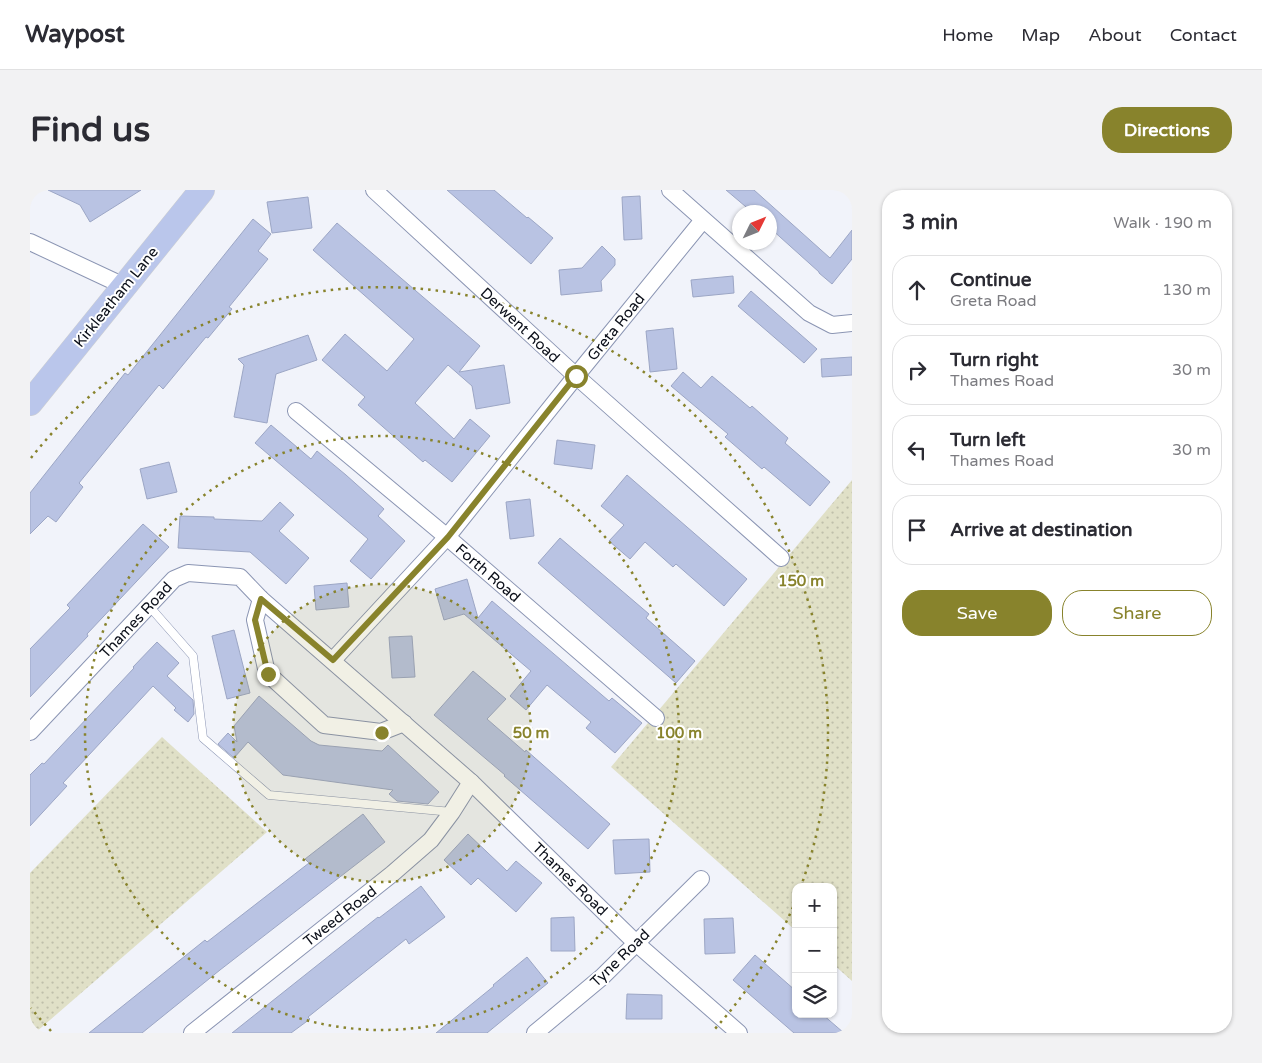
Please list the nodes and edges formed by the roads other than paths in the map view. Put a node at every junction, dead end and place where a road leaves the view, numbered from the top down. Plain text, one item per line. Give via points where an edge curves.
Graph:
1 (202, 190) edge
2 (374, 190) edge
3 (670, 190) edge
4 (703, 220) junction
5 (30, 242) edge
6 (124, 286) junction
7 (852, 323) edge
8 (576, 376) junction
9 (30, 403) edge
10 (296, 411) dead end
11 (448, 537) junction
12 (781, 558) dead end
13 (261, 599) junction
14 (149, 606) junction
15 (333, 660) junction
16 (656, 718) dead end
17 (404, 723) junction
18 (30, 732) edge
19 (471, 782) junction
20 (452, 812) junction
21 (702, 879) dead end
22 (636, 943) junction
23 (192, 1033) edge
24 (535, 1033) edge
25 (738, 1033) edge

1 - 6 main road, Kirkleatham Lane
2 - 8 street, Derwent Road
3 - 4 street
4 - 7 street via 809,313 832,325
4 - 8 street, Greta Road
5 - 6 street
6 - 9 main road, Kirkleatham Lane
8 - 11 street, Greta Road
8 - 12 street, Derwent Road
10 - 11 street, Forth Road
11 - 15 street, Greta Road
11 - 16 street, Forth Road
13 - 14 street, Thames Road via 240,577 188,574 174,579
13 - 15 street, Thames Road
13 - 17 street via 255,620 268,674 324,725 381,732
14 - 18 street, Thames Road
14 - 20 lane via 193,656 203,738 269,795
15 - 17 street, Thames Road
17 - 19 street, Thames Road
19 - 20 street, Tweed Road
19 - 22 street, Thames Road
20 - 23 street, Tweed Road via 431,840 392,874
21 - 22 street, Tyne Road
22 - 24 street, Tyne Road via 602,977
22 - 25 street, Thames Road

